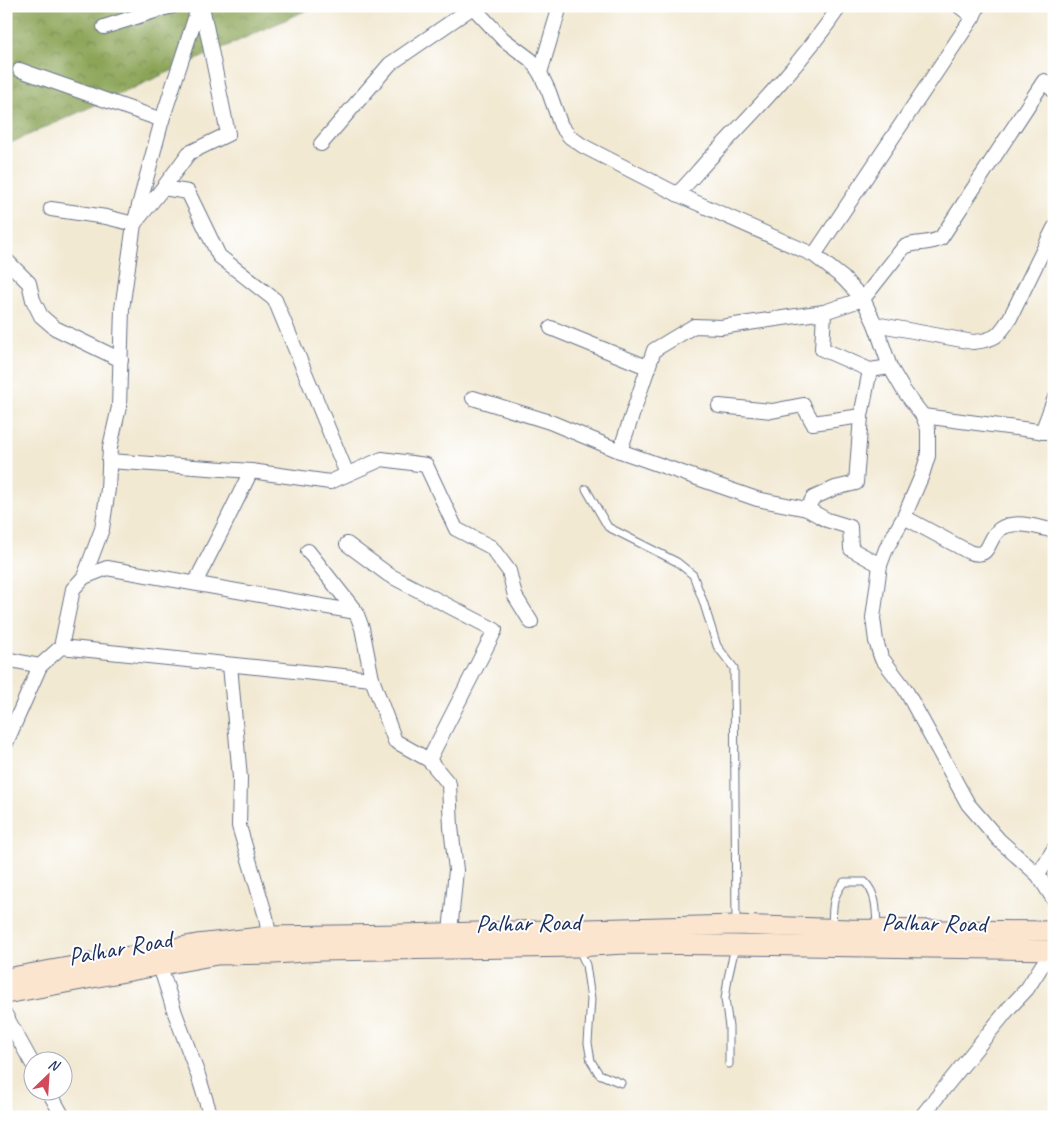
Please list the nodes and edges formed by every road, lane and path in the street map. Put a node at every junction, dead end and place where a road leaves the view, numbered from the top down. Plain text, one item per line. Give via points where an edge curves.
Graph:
1 (173, 6) edge
2 (200, 6) edge
3 (472, 6) edge
4 (560, 6) edge
5 (840, 6) edge
6 (959, 6) edge
7 (975, 12) edge
8 (104, 27) dead end
9 (20, 70) dead end
10 (540, 73) junction
11 (1054, 92) edge
12 (162, 120) junction
13 (321, 144) dead end
14 (163, 188) junction
15 (677, 194) junction
16 (51, 209) dead end
17 (134, 224) junction
18 (1054, 228) edge
19 (814, 256) junction
20 (6, 260) edge
21 (863, 299) junction
22 (824, 312) junction
23 (875, 324) junction
24 (551, 328) dead end
25 (121, 360) junction
26 (647, 367) junction
27 (890, 367) junction
28 (870, 370) junction
29 (473, 398) dead end
30 (1054, 400) edge
31 (719, 406) dead end
32 (862, 416) junction
33 (922, 416) junction
34 (1048, 432) edge
35 (620, 451) junction
36 (109, 461) junction
37 (251, 471) junction
38 (347, 474) junction
39 (586, 490) dead end
40 (807, 509) junction
41 (904, 517) junction
42 (1054, 531) edge
43 (347, 544) dead end
44 (308, 551) dead end
45 (880, 565) junction
46 (84, 577) junction
47 (195, 583) junction
48 (356, 612) junction
49 (530, 622) dead end
50 (61, 647) junction
51 (6, 659) edge
52 (230, 664) junction
53 (40, 666) junction
54 (372, 679) junction
55 (6, 743) edge
56 (429, 760) junction
57 (1054, 849) edge
58 (1038, 875) junction
59 (1054, 900) edge
60 (736, 925) junction
61 (832, 928) junction
62 (877, 929) junction
63 (1054, 931) edge
64 (450, 932) junction
65 (269, 936) junction
66 (736, 945) junction
67 (578, 947) junction
68 (1053, 950) edge
69 (160, 966) junction
70 (6, 978) edge
71 (6, 994) edge
72 (6, 1016) edge
73 (25, 1050) edge
74 (729, 1064) dead end
75 (621, 1084) dead end
76 (54, 1100) edge
77 (63, 1117) edge
78 (211, 1117) edge
79 (922, 1117) edge

1 - 8 street
2 - 12 street
2 - 14 street via 228,134 189,154
3 - 10 street via 503,38 531,60
3 - 13 street via 390,64
4 - 10 street
5 - 15 street via 801,59
6 - 7 street
7 - 19 street
9 - 12 street
10 - 15 street via 561,126 570,137
11 - 21 street via 1044,81 941,238 904,247
12 - 17 street
14 - 17 street
14 - 38 street via 188,192 219,256 275,300
15 - 19 street
16 - 17 street
17 - 25 street via 122,309
18 - 23 street via 1010,318 994,338 973,342
19 - 21 street via 843,278
20 - 25 street via 29,283 41,316 55,328
21 - 22 street
21 - 23 street
22 - 26 street via 721,327 694,326 654,350
22 - 28 street via 822,349
23 - 27 street
24 - 26 street
25 - 36 street via 119,407
26 - 35 street
27 - 28 street
27 - 33 street
28 - 32 street
29 - 35 street via 550,422
30 - 34 street
31 - 32 street via 772,411 804,405 813,423
32 - 40 street via 856,483 813,498
33 - 34 street
33 - 41 street via 928,429 928,456
35 - 40 street via 757,499
36 - 37 street
36 - 46 street via 102,529
37 - 38 street via 330,482
37 - 47 street
38 - 49 street via 382,459 426,465 456,529 491,547 510,571 515,596
39 - 60 lane via 608,527 677,562 693,576 717,646 734,668
40 - 45 street via 850,527 851,549
41 - 42 street via 977,554 986,550 1000,529 1014,524
41 - 45 street
43 - 56 street via 389,576 495,630
44 - 48 street
45 - 58 street via 873,618 881,657 905,689 968,804 999,840
46 - 47 street via 107,568
46 - 50 street via 73,589
47 - 48 street
48 - 54 street
50 - 52 street
50 - 53 street
51 - 53 street
52 - 54 street
52 - 65 street via 240,778 239,826
53 - 55 street
54 - 56 street via 395,741
56 - 64 street via 449,784 456,870
57 - 58 street
58 - 59 street
60 - 61 main road, Palhar Road
60 - 64 main road, Palhar Road
60 - 66 lane
61 - 62 main road, Palhar Road
61 - 62 lane via 838,889 844,882 865,882 874,894
62 - 63 main road, Palhar Road
64 - 65 main road, Palhar Road
65 - 70 main road, Palhar Road via 197,944
66 - 67 main road, Palhar Road
66 - 68 main road, Palhar Road
66 - 74 lane via 725,999
67 - 69 main road, Palhar Road via 218,955
67 - 75 lane via 589,979 588,1044 591,1061 598,1074
68 - 79 street via 1028,989
69 - 71 main road, Palhar Road
69 - 78 street
72 - 73 street
76 - 77 street

